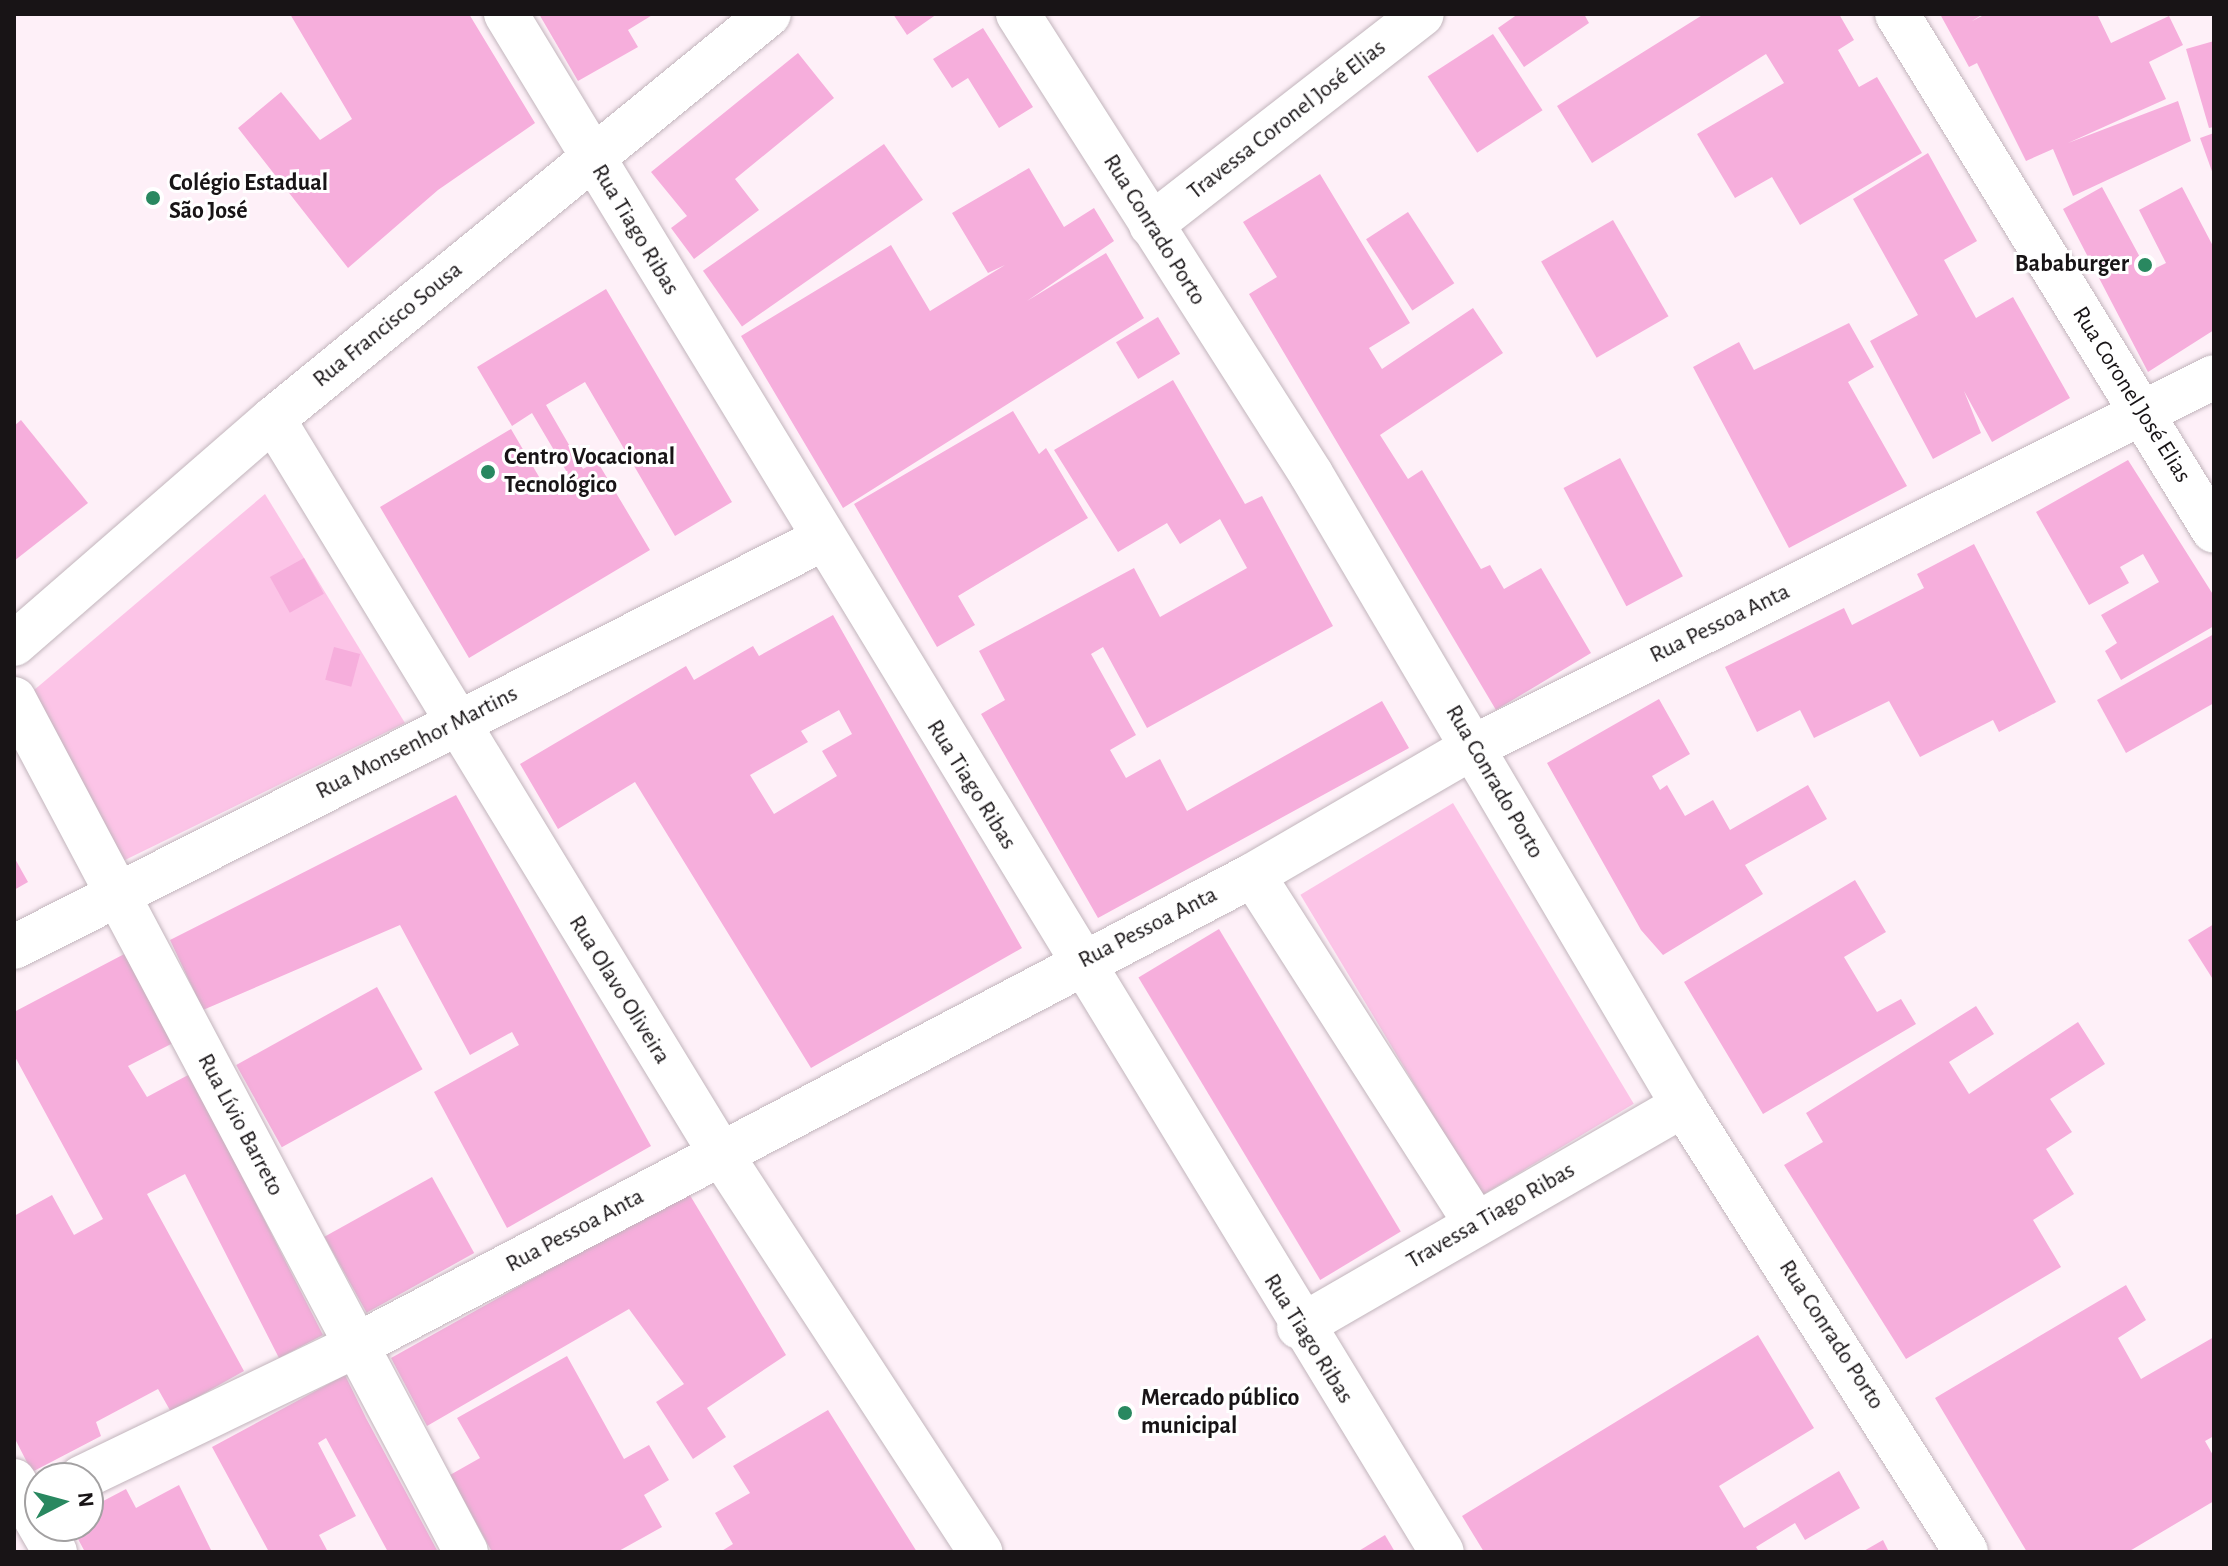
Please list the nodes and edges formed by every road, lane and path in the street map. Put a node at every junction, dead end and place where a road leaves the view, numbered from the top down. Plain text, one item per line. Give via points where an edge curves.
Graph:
1 (506, 14) edge
2 (769, 14) edge
3 (1018, 14) edge
4 (1422, 14) edge
5 (1897, 14) edge
6 (592, 158) junction
7 (1151, 225) junction
8 (2214, 377) edge
9 (2142, 414) junction
10 (273, 419) junction
11 (2214, 531) edge
12 (821, 540) junction
13 (14, 644) edge
14 (14, 699) edge
15 (454, 724) junction
16 (1473, 747) junction
17 (1253, 875) junction
18 (119, 897) junction
19 (14, 947) edge
20 (1080, 961) junction
21 (1683, 1105) junction
22 (721, 1154) junction
23 (1476, 1224) junction
24 (1299, 1327) junction
25 (357, 1345) junction
26 (104, 1467) edge
27 (466, 1552) edge
28 (980, 1552) edge
29 (1442, 1552) edge
30 (1966, 1552) edge

1 - 6 street, Rua Tiago Ribas
2 - 6 street, Rua Francisco Sousa
3 - 7 street, Rua Conrado Porto
4 - 7 street, Travessa Coronel José Elias
5 - 9 street, Rua Coronel José Elias
6 - 10 street, Rua Francisco Sousa
6 - 12 street, Rua Tiago Ribas
7 - 16 street, Rua Conrado Porto
8 - 9 street, Rua Pessoa Anta
9 - 11 street, Rua Coronel José Elias
9 - 16 street, Rua Pessoa Anta
10 - 13 street, Rua Francisco Sousa
10 - 15 street, Rua Olavo Oliveira
12 - 15 street, Rua Monsenhor Martins
12 - 20 street, Rua Tiago Ribas
14 - 18 street, Rua Lívio Barreto
15 - 18 street, Rua Monsenhor Martins
15 - 22 street, Rua Olavo Oliveira
16 - 17 street, Rua Pessoa Anta
16 - 21 street, Rua Conrado Porto
17 - 20 street, Rua Pessoa Anta
17 - 23 street
18 - 19 street, Rua Monsenhor Martins
18 - 25 street, Rua Lívio Barreto
20 - 22 street, Rua Pessoa Anta
20 - 24 street, Rua Tiago Ribas
21 - 23 street, Travessa Tiago Ribas
21 - 30 street, Rua Conrado Porto
22 - 25 street, Rua Pessoa Anta
22 - 28 street, Rua Olavo Oliveira
23 - 24 street, Travessa Tiago Ribas
24 - 29 street, Rua Tiago Ribas
25 - 26 street, Rua Pessoa Anta
25 - 27 street, Rua Lívio Barreto

